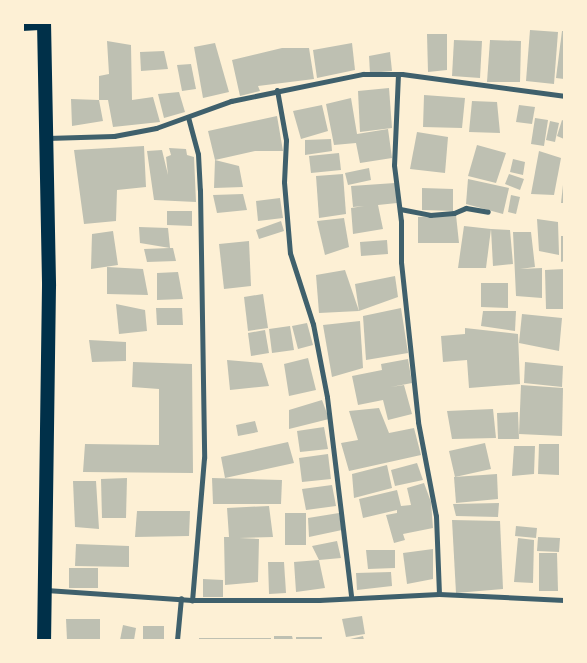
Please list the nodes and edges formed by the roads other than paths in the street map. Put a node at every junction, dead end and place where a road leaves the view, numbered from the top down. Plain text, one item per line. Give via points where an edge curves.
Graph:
1 (44, 23) edge
2 (22, 24) edge
3 (398, 74) junction
4 (278, 90) junction
5 (564, 96) edge
6 (188, 117) junction
7 (47, 138) junction
8 (400, 209) junction
9 (488, 212) dead end
10 (44, 590) junction
11 (439, 594) junction
12 (351, 596) junction
13 (181, 598) junction
14 (192, 600) junction
15 (564, 600) edge
16 (44, 640) edge
17 (177, 640) edge

1 - 2 highway
1 - 7 highway
3 - 4 street via 363,74
3 - 5 street
3 - 8 street via 394,165
4 - 6 street via 231,101
4 - 12 street via 286,140 284,182 290,253 313,324 327,397
6 - 7 street via 156,128 114,136
6 - 14 street via 198,154 200,190 204,458
7 - 10 highway via 49,286
8 - 9 street via 430,214 454,213 466,208
8 - 11 street via 401,262 418,422 436,516
10 - 13 street
10 - 16 highway
11 - 12 street
11 - 15 street
12 - 14 street via 319,600
13 - 14 street
13 - 17 street

